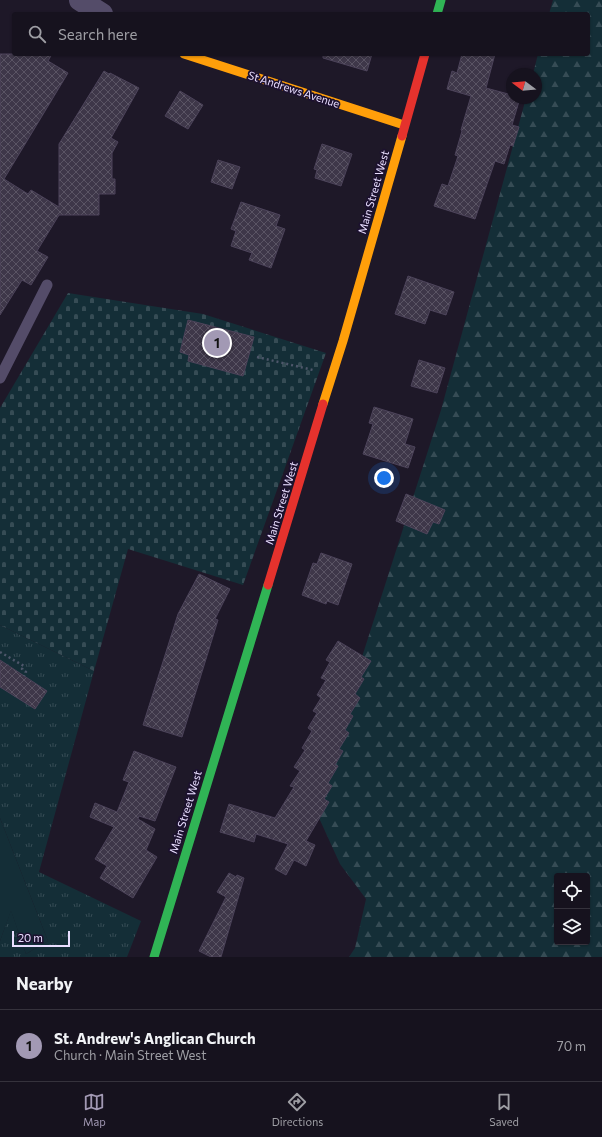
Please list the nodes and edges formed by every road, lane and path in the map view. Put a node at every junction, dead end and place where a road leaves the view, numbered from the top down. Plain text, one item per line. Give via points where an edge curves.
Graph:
1 (80, 0) edge
2 (441, 0) edge
3 (99, 12) edge
4 (438, 12) edge
5 (190, 56) edge
6 (424, 56) edge
7 (404, 125) junction
8 (47, 285) dead end
9 (257, 357) dead end
10 (317, 371) dead end
11 (0, 378) edge
12 (0, 652) edge
13 (24, 676) dead end
14 (154, 957) edge

1 - 3 street
2 - 4 main road
5 - 7 main road, St Andrews Avenue
6 - 7 main road, Main Street West
7 - 14 main road, Main Street West via 343,341
8 - 11 lane
9 - 10 path
12 - 13 path via 24,666

